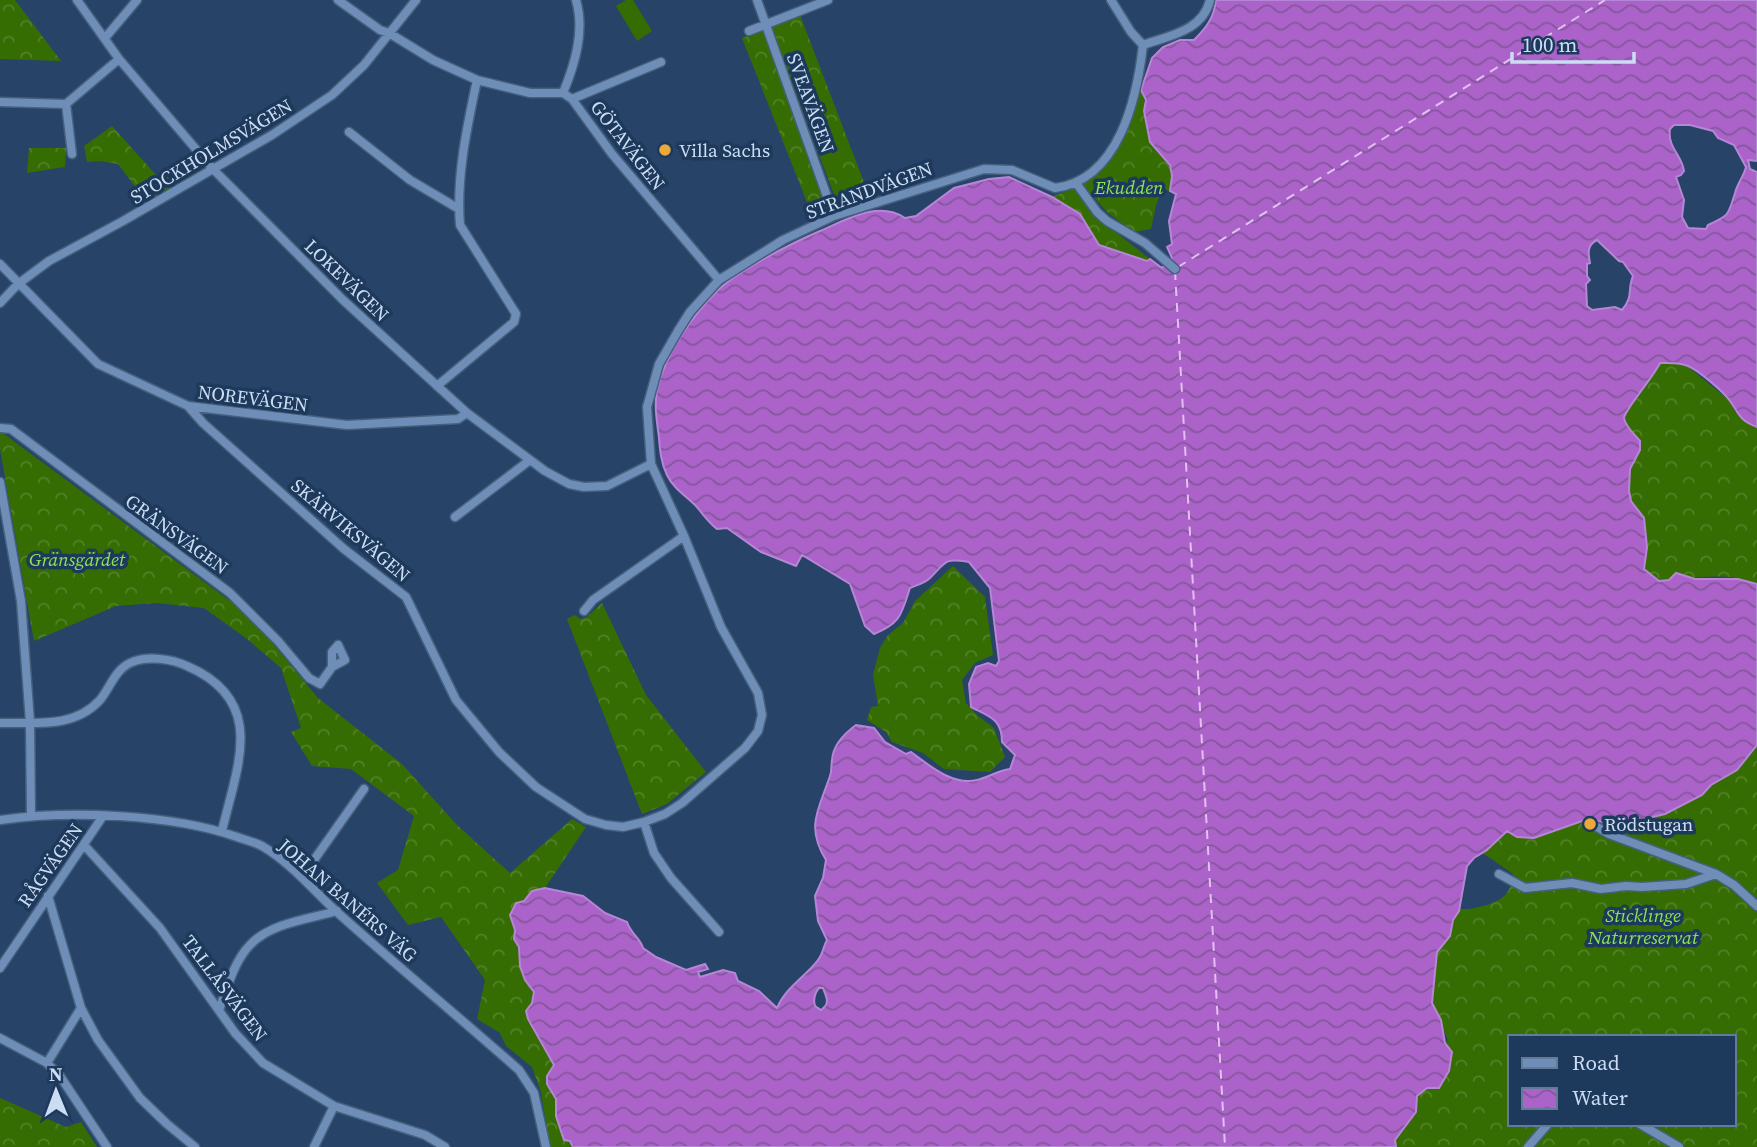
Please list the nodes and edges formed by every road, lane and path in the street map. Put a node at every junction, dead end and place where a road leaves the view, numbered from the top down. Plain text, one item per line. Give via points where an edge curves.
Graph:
1 (77, 0) edge
2 (138, 0) edge
3 (338, 0) edge
4 (416, 0) edge
5 (576, 0) edge
6 (757, 0) edge
7 (828, 0) edge
8 (1111, 0) edge
9 (1210, 0) edge
10 (766, 24) junction
11 (749, 31) dead end
12 (389, 33) junction
13 (105, 38) junction
14 (1143, 46) junction
15 (119, 59) junction
16 (660, 62) dead end
17 (477, 80) junction
18 (563, 93) junction
19 (572, 99) junction
20 (0, 102) edge
21 (66, 104) junction
22 (349, 132) dead end
23 (72, 154) dead end
24 (212, 168) junction
25 (1076, 183) junction
26 (458, 209) junction
27 (834, 216) junction
28 (0, 264) edge
29 (1175, 269) dead end
30 (719, 280) junction
31 (18, 284) junction
32 (0, 303) edge
33 (437, 386) junction
34 (188, 406) junction
35 (467, 413) junction
36 (0, 428) edge
37 (530, 460) junction
38 (651, 464) junction
39 (0, 482) edge
40 (455, 517) dead end
41 (684, 536) junction
42 (584, 611) dead end
43 (332, 667) dead end
44 (30, 722) junction
45 (0, 723) edge
46 (363, 789) dead end
47 (31, 815) junction
48 (103, 816) junction
49 (0, 820) edge
50 (644, 822) junction
51 (1597, 827) dead end
52 (222, 831) junction
53 (84, 845) junction
54 (1499, 874) dead end
55 (1716, 874) junction
56 (302, 877) junction
57 (48, 896) junction
58 (1757, 906) edge
59 (337, 911) junction
60 (719, 932) dead end
61 (0, 968) edge
62 (81, 1008) junction
63 (219, 1010) junction
64 (0, 1038) edge
65 (47, 1063) junction
66 (334, 1106) junction
67 (1546, 1126) edge
68 (1643, 1126) edge
69 (107, 1147) edge
70 (195, 1147) edge
71 (314, 1147) edge
72 (445, 1147) edge
73 (546, 1147) edge
74 (1528, 1147) edge
75 (1679, 1147) edge

1 - 13 street, LOKEVÄGEN
2 - 13 street
3 - 12 street, GÖTAVÄGEN
4 - 12 street, STOCKHOLMSVÄGEN
5 - 18 street via 579,41
6 - 10 street, SVEAVÄGEN
7 - 10 street
8 - 14 street
9 - 14 street via 1191,28
10 - 11 street
10 - 27 street, SVEAVÄGEN
12 - 17 street, GÖTAVÄGEN via 433,61
12 - 24 street, STOCKHOLMSVÄGEN via 332,96
13 - 15 street, LOKEVÄGEN
14 - 25 street via 1130,113 1117,140 1102,162
15 - 21 street
15 - 24 street, LOKEVÄGEN
16 - 19 street
17 - 18 street, GÖTAVÄGEN via 530,93
17 - 26 street
18 - 19 street, GÖTAVÄGEN
19 - 30 street, GÖTAVÄGEN via 612,154
20 - 21 street
21 - 23 street
22 - 26 street via 410,180
24 - 31 street, STOCKHOLMSVÄGEN via 49,261
24 - 33 street, LOKEVÄGEN via 343,300
25 - 27 street, STRANDVÄGEN via 1055,188 1012,170 984,169
25 - 29 street via 1107,221 1145,243
26 - 33 street via 460,225 516,314 514,322
27 - 30 street, STRANDVÄGEN via 783,240
28 - 31 street, NOREVÄGEN
30 - 38 street, STRANDVÄGEN via 690,312 659,364 647,407
31 - 32 street, STOCKHOLMSVÄGEN
31 - 34 street, NOREVÄGEN via 98,364
33 - 35 street, LOKEVÄGEN
34 - 35 street, NOREVÄGEN via 347,425 458,419
34 - 50 street, SKÄRVIKSVÄGEN via 344,549 406,597 456,700 499,752 536,787 585,819 623,827
35 - 37 street, LOKEVÄGEN
36 - 43 street, GRÄNSVÄGEN via 11,429 230,593 309,678 320,684
37 - 38 street, LOKEVÄGEN via 569,484 584,487 607,486
37 - 40 street
38 - 41 street, SKÄRVIKSVÄGEN
39 - 44 street via 21,601
41 - 42 street
41 - 50 street, SKÄRVIKSVÄGEN via 721,627 758,693 762,715 758,731 745,748 682,803
44 - 45 street
44 - 47 street
44 - 52 street via 60,723 83,714 130,663 175,660 207,676 232,702 241,723 242,743
46 - 56 street
47 - 48 street, JOHAN BANÉRS VÄG
47 - 49 street, JOHAN BANÉRS VÄG
48 - 52 street, JOHAN BANÉRS VÄG
48 - 53 street, RÅGVÄGEN
50 - 60 street via 654,853
51 - 55 street
52 - 56 street, JOHAN BANÉRS VÄG via 261,845
53 - 57 street, RÅGVÄGEN
53 - 63 street, TALLÅSVÄGEN via 160,928
54 - 55 street via 1525,888 1572,883 1601,889 1686,884
55 - 58 street
56 - 59 street, JOHAN BANÉRS VÄG
57 - 61 street, RÅGVÄGEN
57 - 62 street
59 - 63 street via 261,935 239,961
59 - 73 street, JOHAN BANÉRS VÄG via 519,1070 534,1093
62 - 65 street
62 - 70 street via 125,1080
63 - 66 street, TALLÅSVÄGEN via 263,1063
64 - 65 street
65 - 69 street
66 - 71 street
66 - 72 street, TALLÅSVÄGEN via 425,1135
67 - 74 street
68 - 75 street

